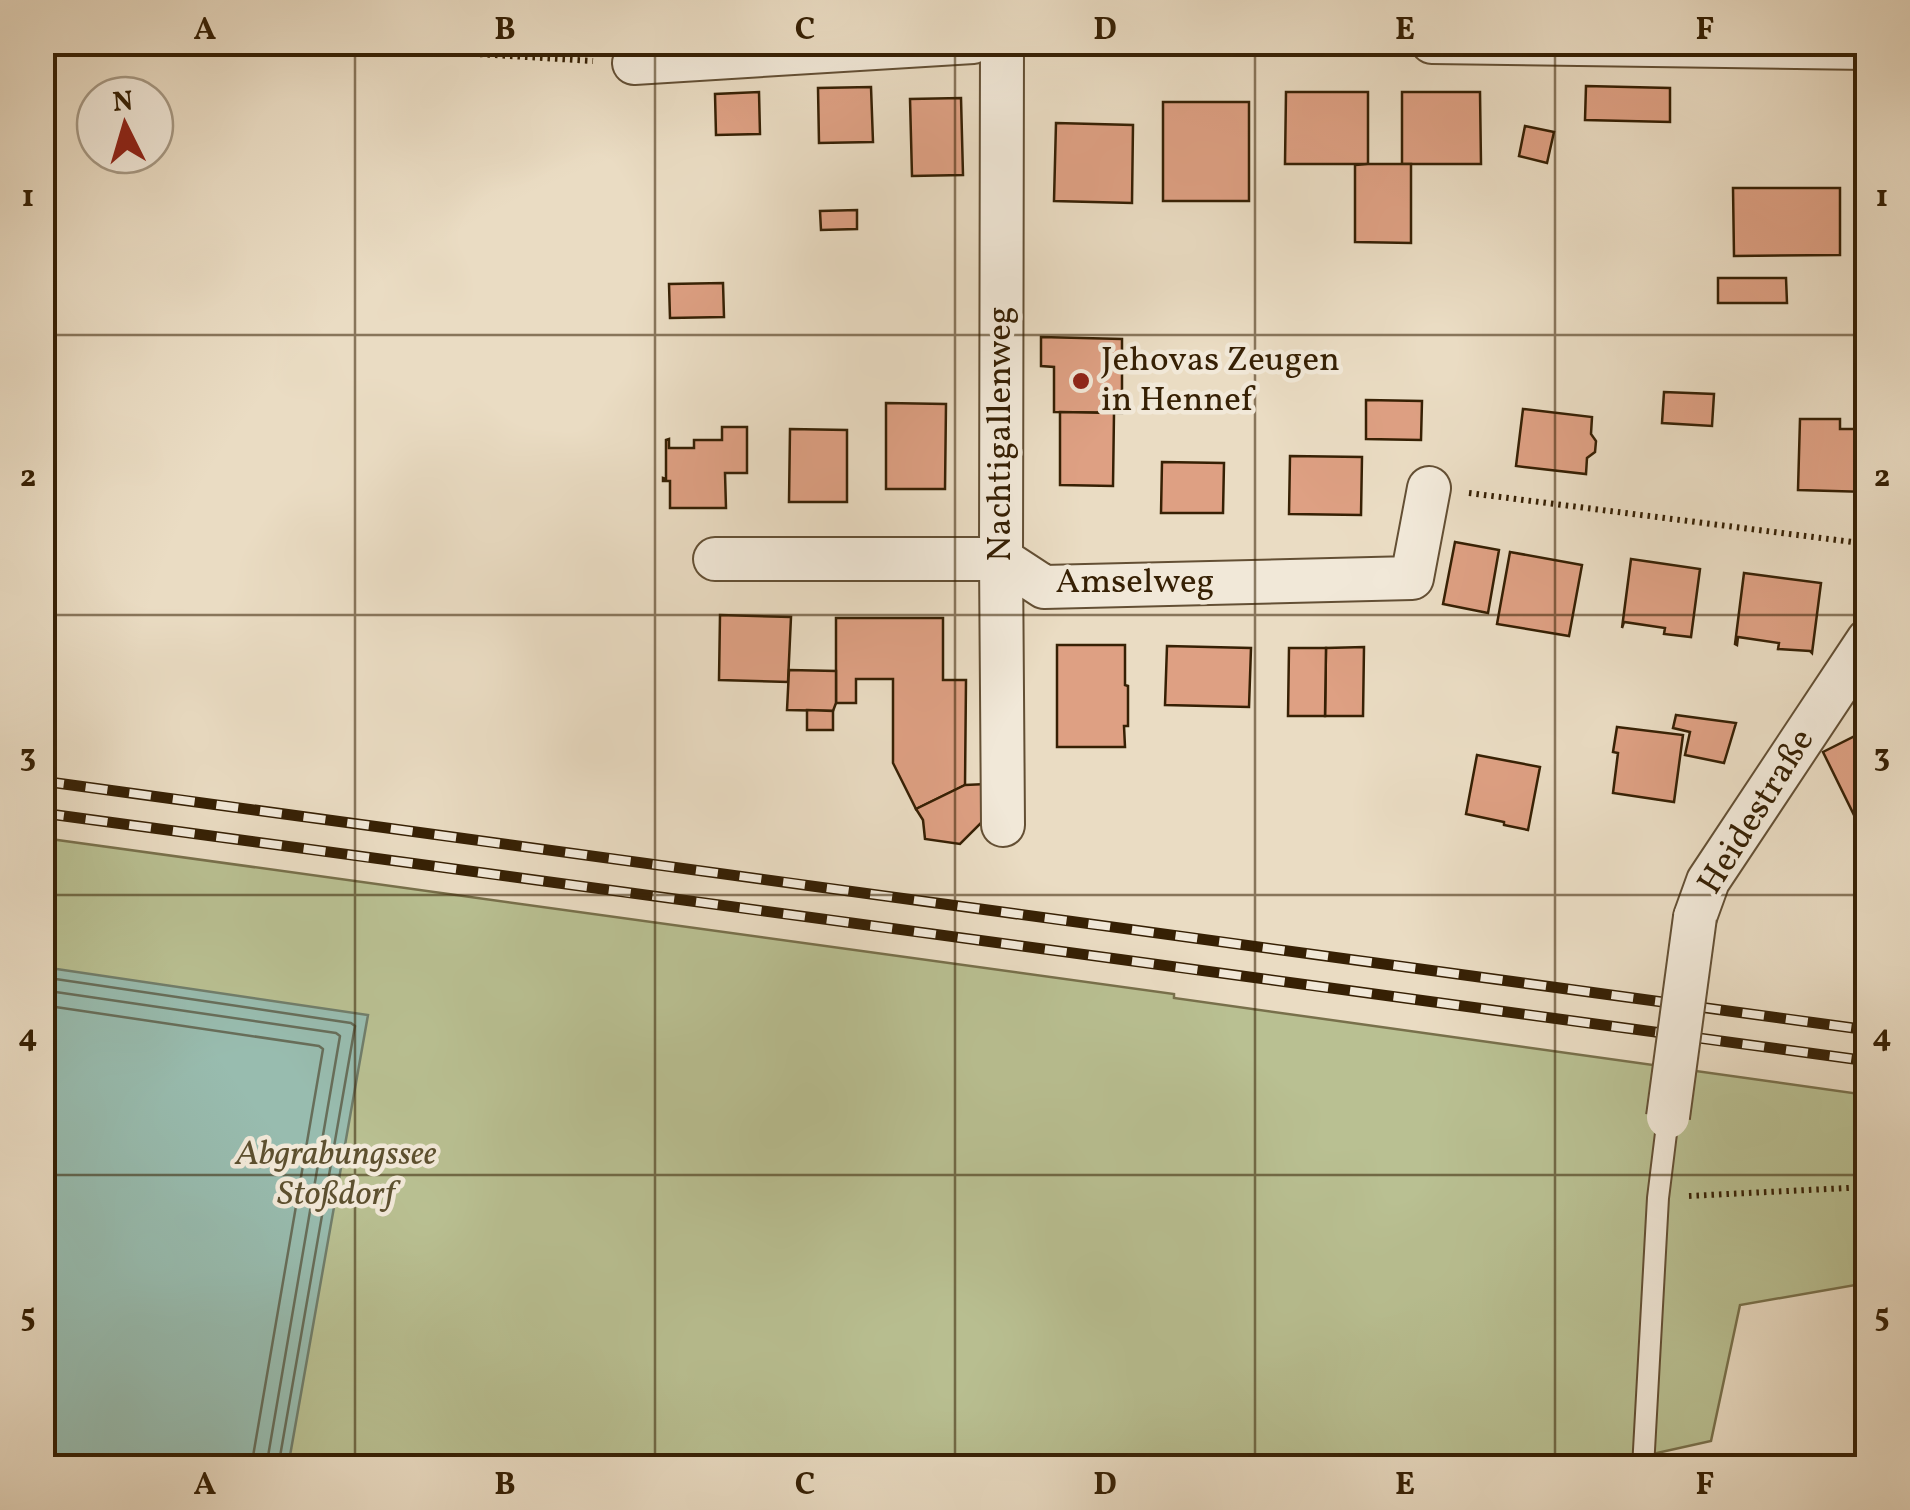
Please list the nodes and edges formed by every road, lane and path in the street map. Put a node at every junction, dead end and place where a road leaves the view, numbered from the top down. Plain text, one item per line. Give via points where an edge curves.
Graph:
1 (278, 42) edge
2 (973, 42) edge
3 (1002, 42) edge
4 (1432, 42) edge
5 (1868, 48) edge
6 (634, 63) joint
7 (1428, 488) joint
8 (1868, 544) edge
9 (1001, 559) junction
10 (715, 560) dead end
11 (1868, 640) edge
12 (1004, 825) dead end
13 (1668, 1117) joint
14 (1868, 1187) edge
15 (1658, 1198) junction
16 (1643, 1468) edge

1 - 6 path
2 - 6 street
3 - 9 street, Nachtigallenweg
4 - 5 street
7 - 8 path
7 - 9 street, Amselweg via 1412,578 1044,587
9 - 10 street
9 - 12 street, Nachtigallenweg
11 - 13 street, Heidestraße, bridge via 1708,881 1695,916
13 - 15 lane
14 - 15 path
15 - 16 lane

